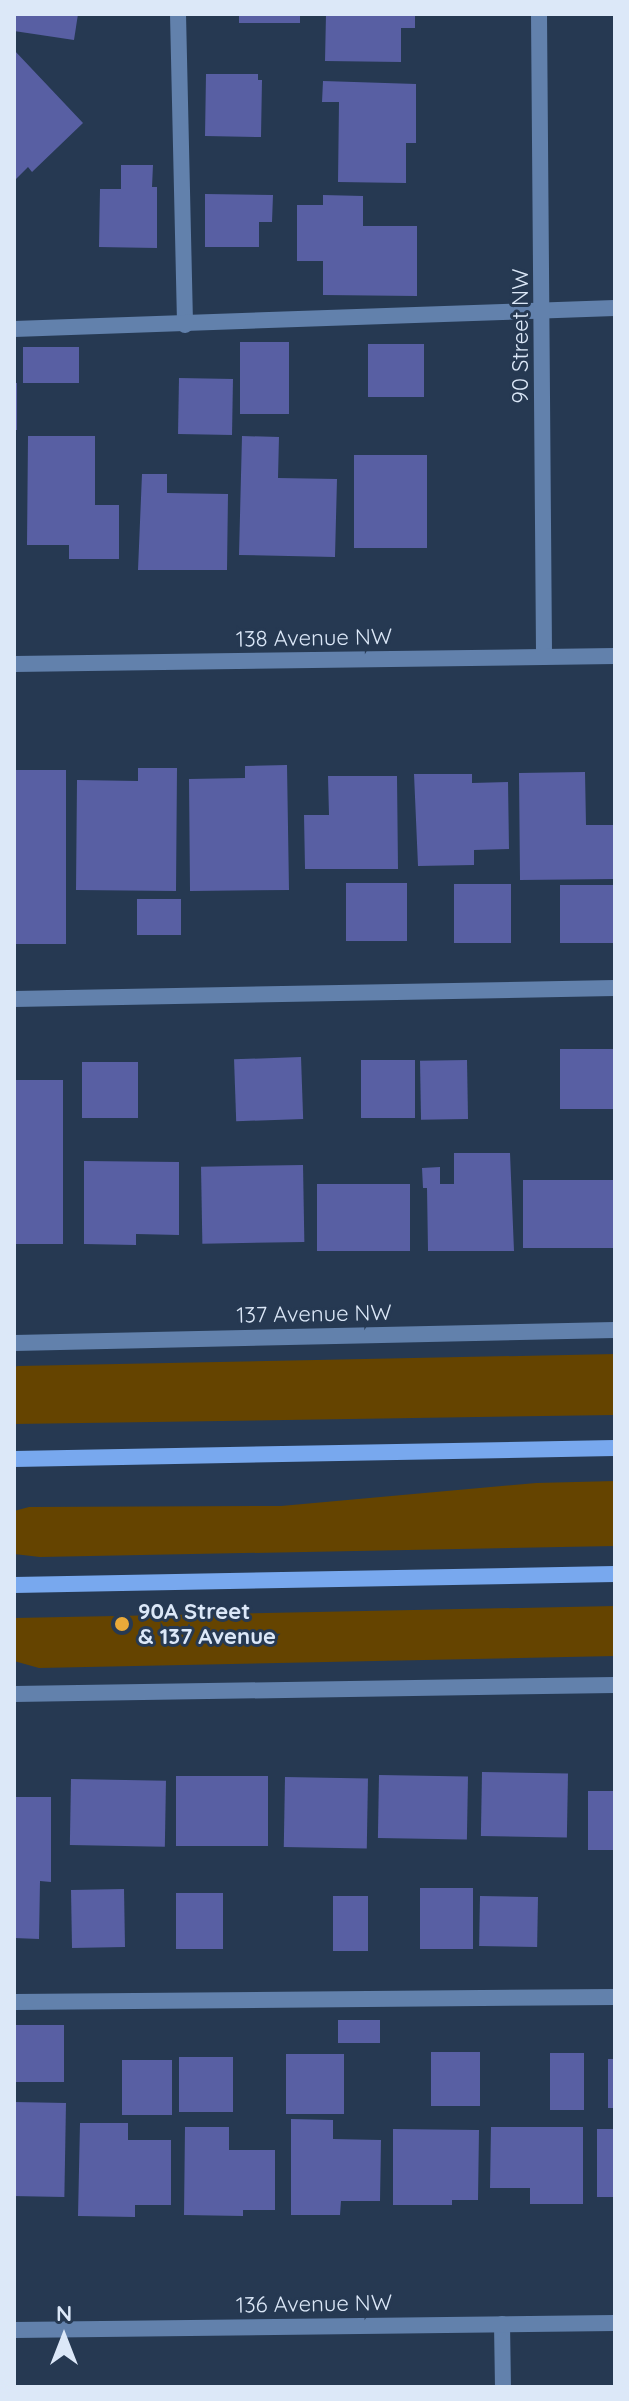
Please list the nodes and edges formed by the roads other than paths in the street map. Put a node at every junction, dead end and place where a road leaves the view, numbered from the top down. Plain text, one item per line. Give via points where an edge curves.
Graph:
1 (178, 14) edge
2 (539, 14) edge
3 (615, 308) edge
4 (543, 309) junction
5 (185, 325) junction
6 (14, 329) edge
7 (615, 656) edge
8 (544, 657) junction
9 (14, 664) edge
10 (615, 988) edge
11 (14, 999) edge
12 (615, 1330) edge
13 (14, 1343) edge
14 (615, 1448) edge
15 (14, 1459) edge
16 (615, 1574) edge
17 (14, 1585) edge
18 (615, 1685) edge
19 (14, 1694) edge
20 (615, 1997) edge
21 (14, 2002) edge
22 (615, 2323) edge
23 (502, 2324) junction
24 (14, 2330) edge
25 (503, 2387) edge

1 - 5 street
2 - 4 street, 90 Street NW
3 - 4 street
4 - 5 street
4 - 8 street, 90 Street NW
5 - 6 street
7 - 8 street, 138 Avenue NW
8 - 9 street, 138 Avenue NW
10 - 11 street
12 - 13 street, 137 Avenue NW
14 - 15 main road
16 - 17 main road
18 - 19 street
20 - 21 street
22 - 23 street, 136 Avenue NW
23 - 24 street, 136 Avenue NW
23 - 25 street

